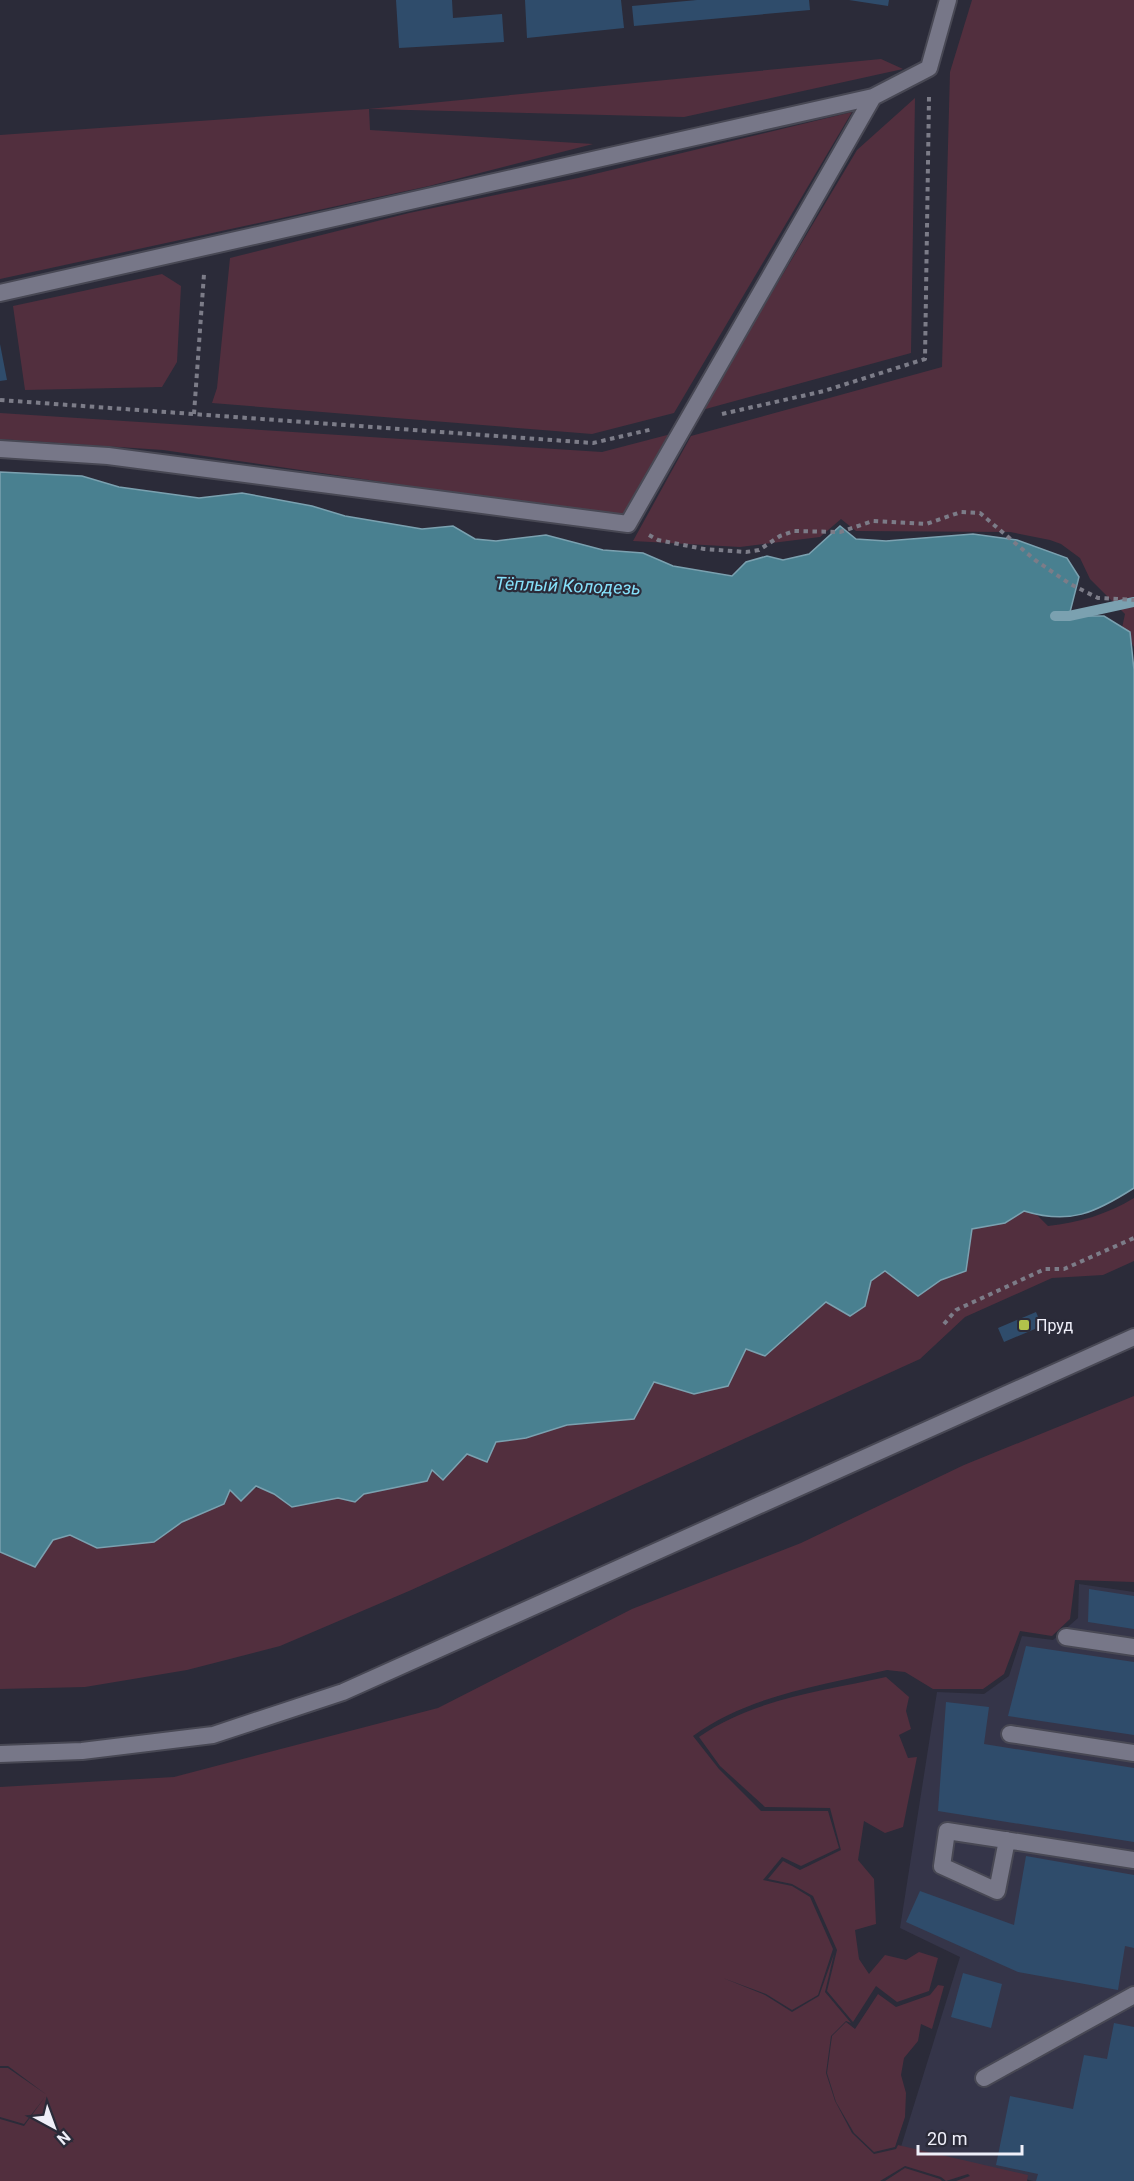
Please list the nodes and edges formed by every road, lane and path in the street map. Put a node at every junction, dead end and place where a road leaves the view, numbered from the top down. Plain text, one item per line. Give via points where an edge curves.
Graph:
1 (948, 0) edge
2 (929, 68) junction
3 (873, 97) junction
4 (206, 246) junction
5 (0, 293) edge
6 (0, 400) edge
7 (194, 414) junction
8 (686, 422) junction
9 (0, 449) edge
10 (628, 524) junction
11 (1134, 600) edge
12 (1134, 1238) edge
13 (944, 1324) dead end
14 (1134, 1337) edge
15 (1066, 1637) dead end
16 (1134, 1647) edge
17 (1010, 1734) dead end
18 (1134, 1753) edge
19 (0, 1754) edge
20 (1007, 1840) junction
21 (1134, 1860) edge
22 (1134, 1995) edge
23 (984, 2078) dead end

1 - 2 street
2 - 3 street
2 - 8 path via 925,359 824,391
3 - 4 street
3 - 8 street
4 - 5 street
4 - 7 path
6 - 7 path
7 - 8 path via 593,443
8 - 10 street
9 - 10 street via 108,456
10 - 11 path via 658,540 746,552 759,550 794,531 840,532 873,521 926,524 962,512 980,513 1035,561 1070,584 1098,598
12 - 13 path via 1064,1269 1045,1269 956,1310
14 - 19 street via 343,1692 213,1735 82,1751
15 - 16 street
17 - 18 street
20 - 20 street via 947,1831 942,1866 997,1891
20 - 21 street
22 - 23 street

